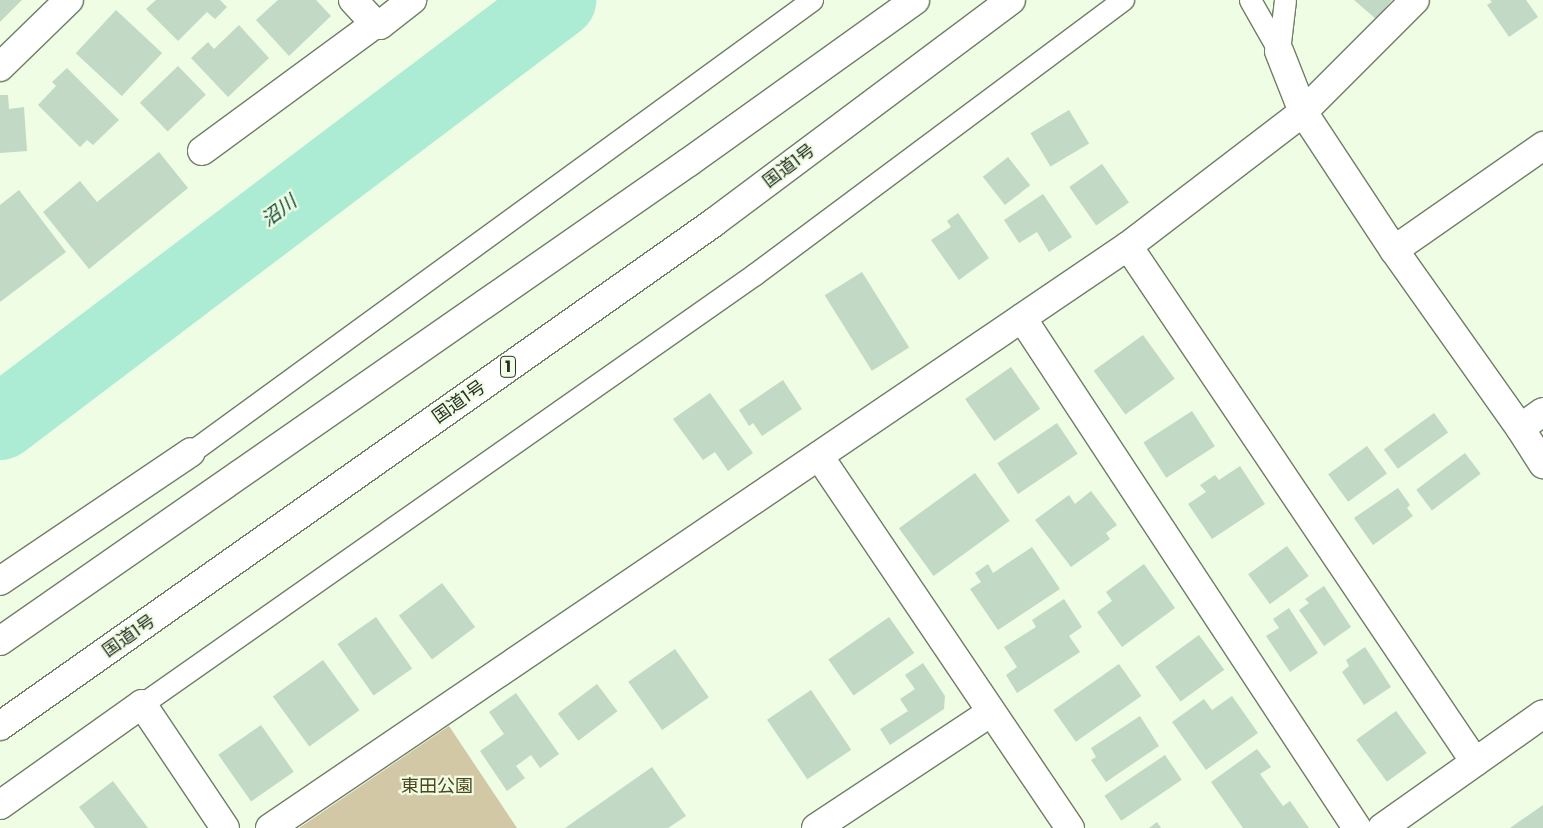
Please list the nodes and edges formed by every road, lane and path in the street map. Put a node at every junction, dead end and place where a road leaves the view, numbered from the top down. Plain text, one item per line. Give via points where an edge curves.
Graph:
1 (69, 0) edge
2 (353, 0) edge
3 (412, 0) edge
4 (812, 0) edge
5 (915, 0) edge
6 (1011, 0) edge
7 (1123, 0) edge
8 (1250, 0) edge
9 (1285, 0) edge
10 (1415, 0) edge
11 (375, 24) junction
12 (1279, 51) junction
13 (0, 67) edge
14 (1303, 112) junction
15 (1543, 146) edge
16 (202, 151) dead end
17 (1128, 246) junction
18 (1394, 250) junction
19 (1022, 318) junction
20 (1543, 412) edge
21 (1520, 428) junction
22 (191, 452) joint
23 (819, 456) junction
24 (1543, 464) edge
25 (0, 581) edge
26 (0, 641) edge
27 (142, 704) junction
28 (991, 712) junction
29 (1543, 714) edge
30 (0, 726) edge
31 (1475, 762) junction
32 (0, 805) edge
33 (225, 828) edge
34 (270, 828) edge
35 (816, 828) edge
36 (1070, 828) edge
37 (1357, 828) edge
38 (1382, 828) edge

1 - 13 main road
2 - 11 main road
3 - 11 main road via 380,25
4 - 22 lane
5 - 26 main road via 689,162
6 - 30 main road, 国道1号 / 1 via 713,223
7 - 27 lane via 756,274
8 - 12 lane
9 - 12 lane
10 - 14 main road
11 - 16 main road
12 - 14 main road
14 - 17 main road
14 - 18 main road
15 - 18 main road
17 - 19 main road
17 - 31 main road
18 - 21 main road
19 - 23 main road
19 - 37 main road
20 - 21 main road
21 - 24 main road
22 - 25 main road
23 - 28 main road
23 - 34 main road
27 - 32 main road
27 - 33 main road
28 - 35 main road
28 - 36 main road
29 - 31 main road
31 - 38 main road

